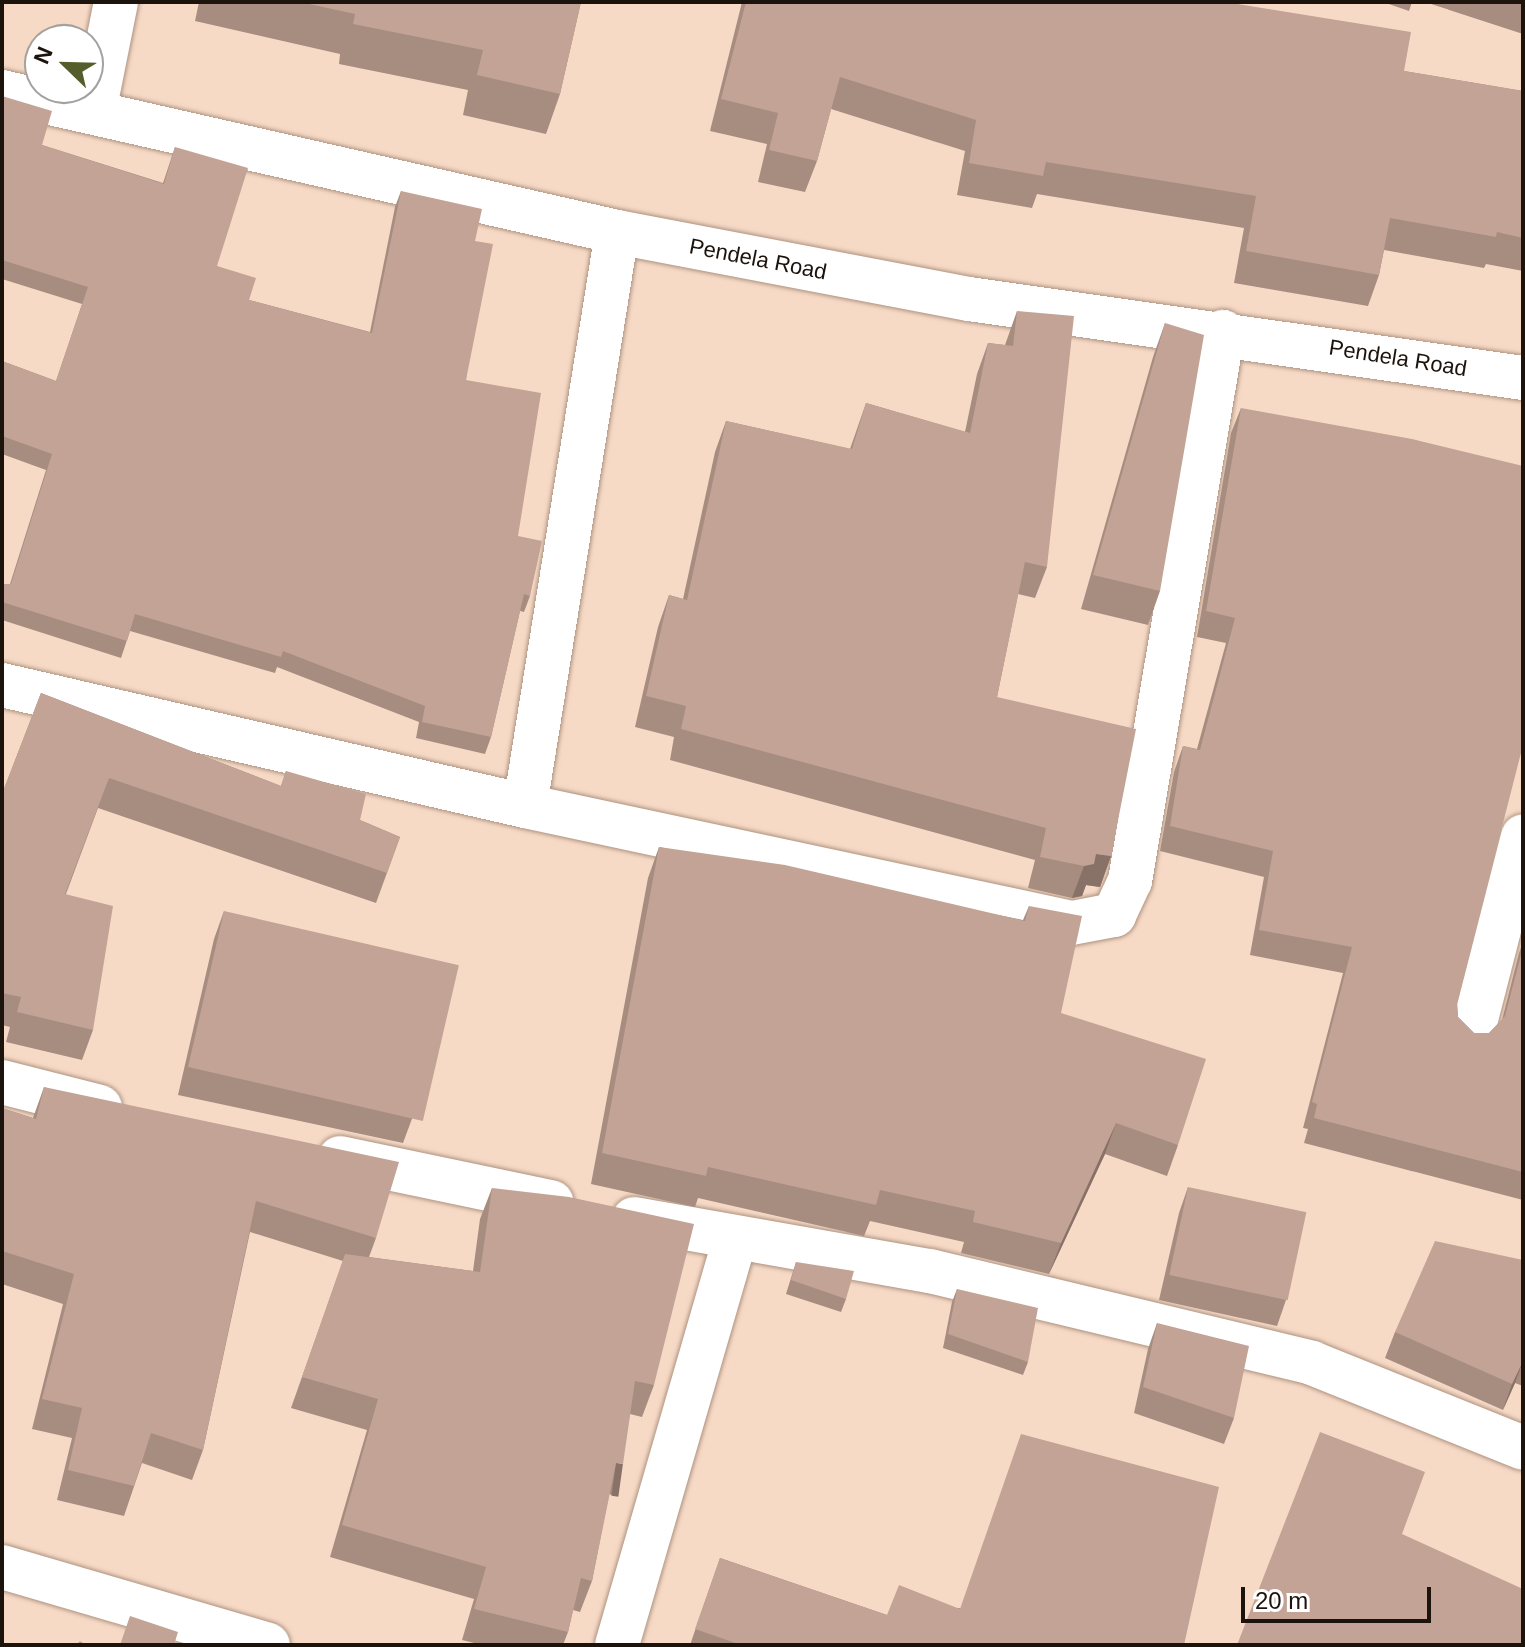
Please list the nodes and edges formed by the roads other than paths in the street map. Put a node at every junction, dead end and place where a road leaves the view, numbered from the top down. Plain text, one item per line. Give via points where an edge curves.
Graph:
1 (116, 2) edge
2 (2, 92) edge
3 (94, 112) junction
4 (617, 232) junction
5 (1223, 332) junction
6 (1523, 378) edge
7 (2, 685) edge
8 (525, 806) junction
9 (1523, 836) edge
10 (1472, 1035) edge
11 (2, 1082) edge
12 (135, 1114) edge
13 (304, 1150) edge
14 (734, 1241) junction
15 (1523, 1448) edge
16 (2, 1567) edge
17 (261, 1644) edge
18 (617, 1645) edge

1 - 3 street
2 - 3 street, Pendela Road
3 - 4 street, Pendela Road
4 - 5 street, Pendela Road via 969,299
4 - 8 street
5 - 6 street, Pendela Road
5 - 8 street via 1130,881 1114,915 1072,923
7 - 8 street
9 - 10 street
11 - 12 street
13 - 14 street
14 - 15 street via 930,1271 1312,1363
14 - 18 street
16 - 17 street

